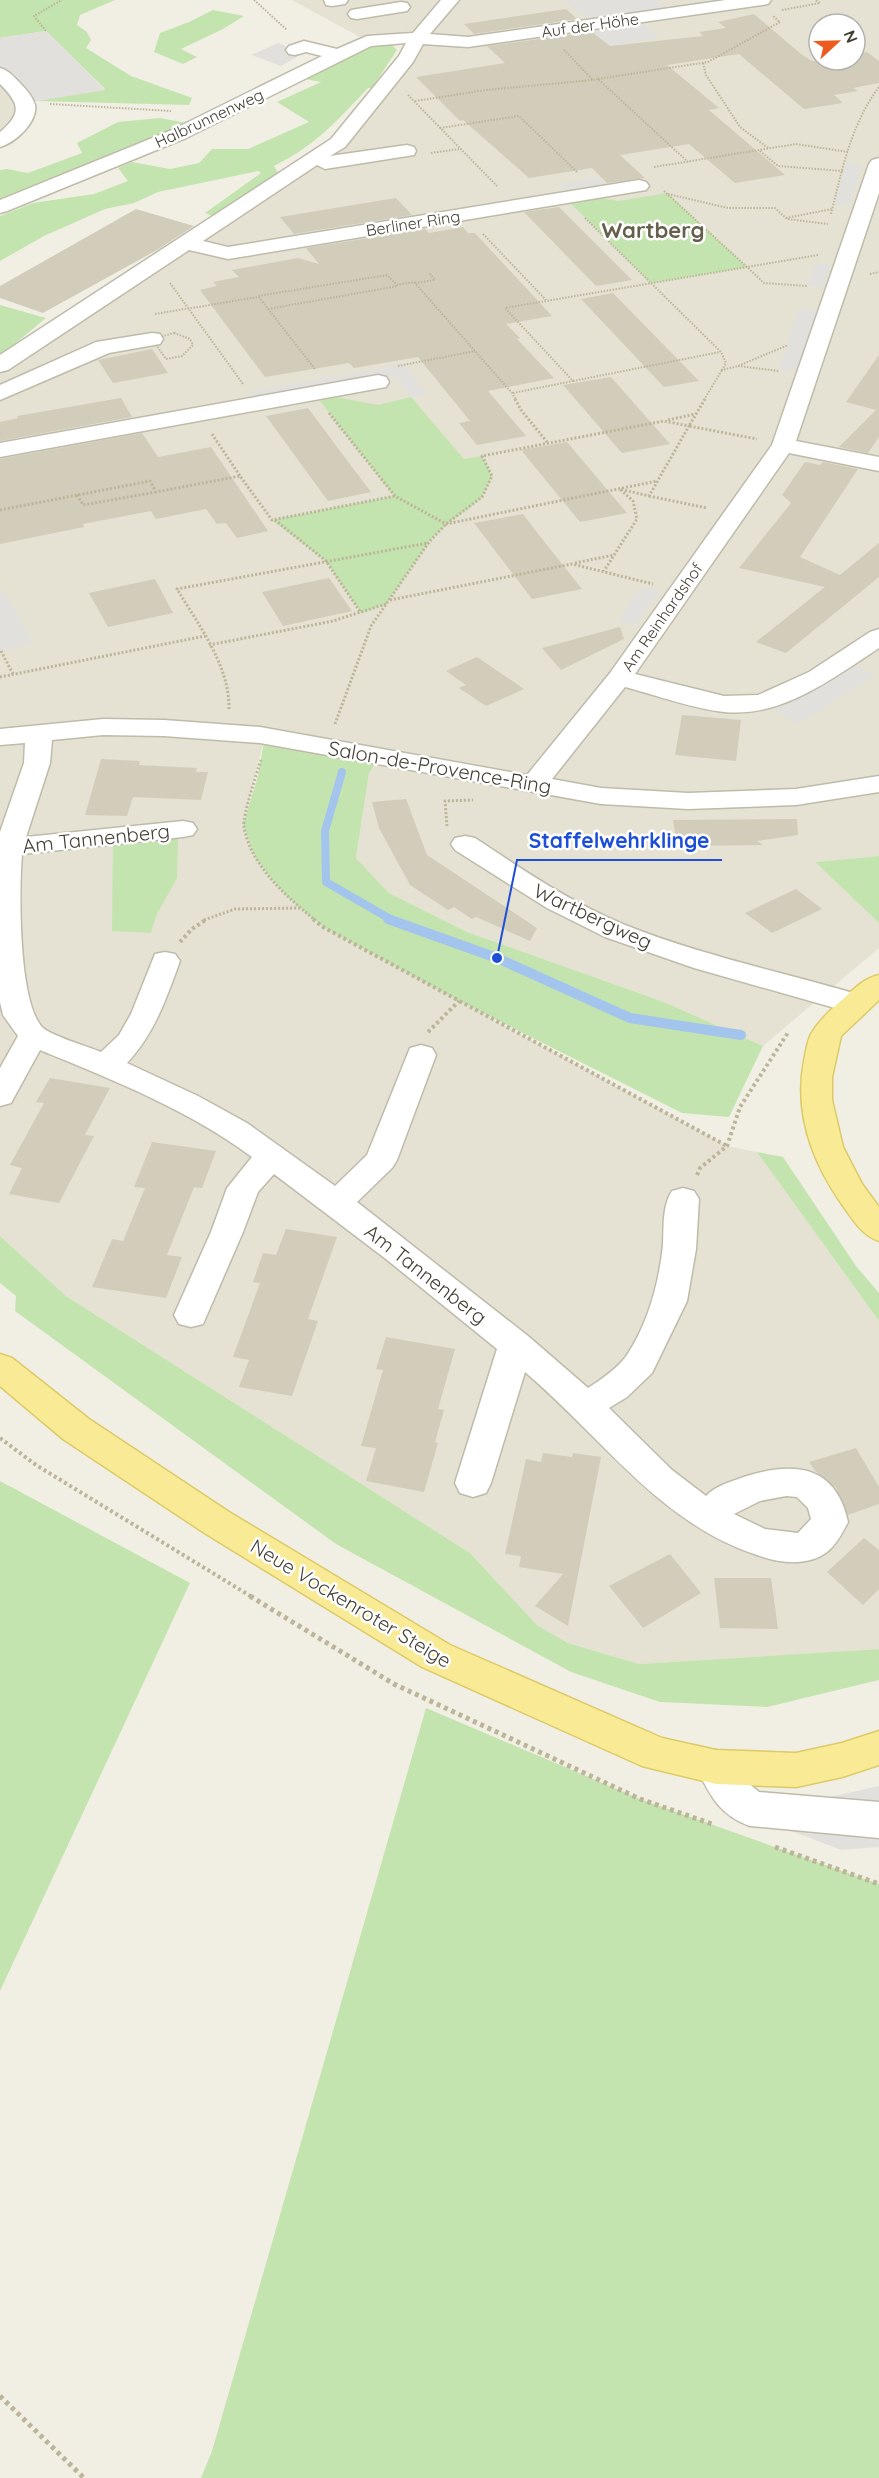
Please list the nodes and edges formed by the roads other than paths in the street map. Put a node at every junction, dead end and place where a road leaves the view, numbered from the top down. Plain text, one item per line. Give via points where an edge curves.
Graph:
1 (450, 0) edge
2 (762, 0) edge
3 (401, 8) dead end
4 (357, 14) dead end
5 (559, 32) junction
6 (597, 37) dead end
7 (418, 38) junction
8 (300, 48) road end
9 (339, 55) junction
10 (0, 73) edge
11 (0, 141) edge
12 (415, 152) road end
13 (326, 163) dead end
14 (879, 164) edge
15 (639, 186) dead end
16 (0, 207) edge
17 (187, 243) junction
18 (152, 339) dead end
19 (0, 365) edge
20 (378, 382) dead end
21 (0, 393) edge
22 (775, 443) junction
23 (0, 450) edge
24 (879, 464) edge
25 (879, 637) edge
26 (620, 678) junction
27 (39, 732) junction
28 (0, 737) edge
29 (534, 784) junction
30 (879, 784) edge
31 (183, 829) dead end
32 (465, 844) road end
33 (9, 847) junction
34 (165, 961) road end
35 (879, 984) edge
36 (856, 1004) junction
37 (33, 1036) junction
38 (421, 1055) dead end
39 (106, 1065) junction
40 (0, 1096) edge
41 (272, 1157) junction
42 (683, 1199) road end
43 (337, 1203) junction
44 (879, 1229) edge
45 (191, 1315) dead end
46 (516, 1345) junction
47 (0, 1366) edge
48 (585, 1406) junction
49 (473, 1483) dead end
50 (712, 1517) dead end
51 (879, 1748) edge
52 (716, 1767) junction
53 (879, 1820) edge

1 - 7 street
2 - 5 street, Auf der Höhe
3 - 4 street
5 - 6 street via 577,40
5 - 7 street, Auf der Höhe via 468,42
7 - 9 street, Halbrunnenweg via 378,30 367,41
7 - 17 street via 407,58 338,143
8 - 9 street
9 - 16 street, Halbrunnenweg via 179,134
10 - 11 street via 25,103 26,113 10,135
12 - 13 street
14 - 22 street, Am Reinhardshof
15 - 17 street, Berliner Ring via 565,198 472,205 228,253
17 - 19 street
18 - 21 street via 104,347
20 - 23 street
22 - 24 street
22 - 26 street, Am Reinhardshof
25 - 26 street via 818,677 763,704 724,704
26 - 29 street, Am Reinhardshof
27 - 28 street, Salon-de-Provence-Ring
27 - 29 street, Salon-de-Provence-Ring via 164,728 265,736
27 - 33 street, Am Tannenberg via 37,763
29 - 30 street, Salon-de-Provence-Ring via 601,796 688,801 796,797
31 - 33 street, Am Tannenberg
32 - 36 street, Wartbergweg via 531,888 614,930 679,954
33 - 37 street, Am Tannenberg via 5,886 12,989 18,1016
34 - 39 street via 146,1014 130,1041
35 - 36 main road
36 - 44 main road via 826,1035 816,1070 816,1116 836,1167
37 - 39 street, Am Tannenberg
37 - 40 street
38 - 43 street via 381,1160
39 - 41 street, Am Tannenberg via 230,1128
41 - 43 street, Am Tannenberg
41 - 45 street via 243,1188
42 - 48 street via 670,1301 640,1364 615,1388
43 - 46 street, Am Tannenberg
46 - 48 street, Am Tannenberg
46 - 49 street
47 - 52 main road, Neue Vockenroter Steige via 76,1429 216,1522 436,1656 656,1754
48 - 50 street, Am Tannenberg via 646,1470
51 - 52 main road, Neue Vockenroter Steige via 796,1770
52 - 53 street via 727,1789 750,1809

